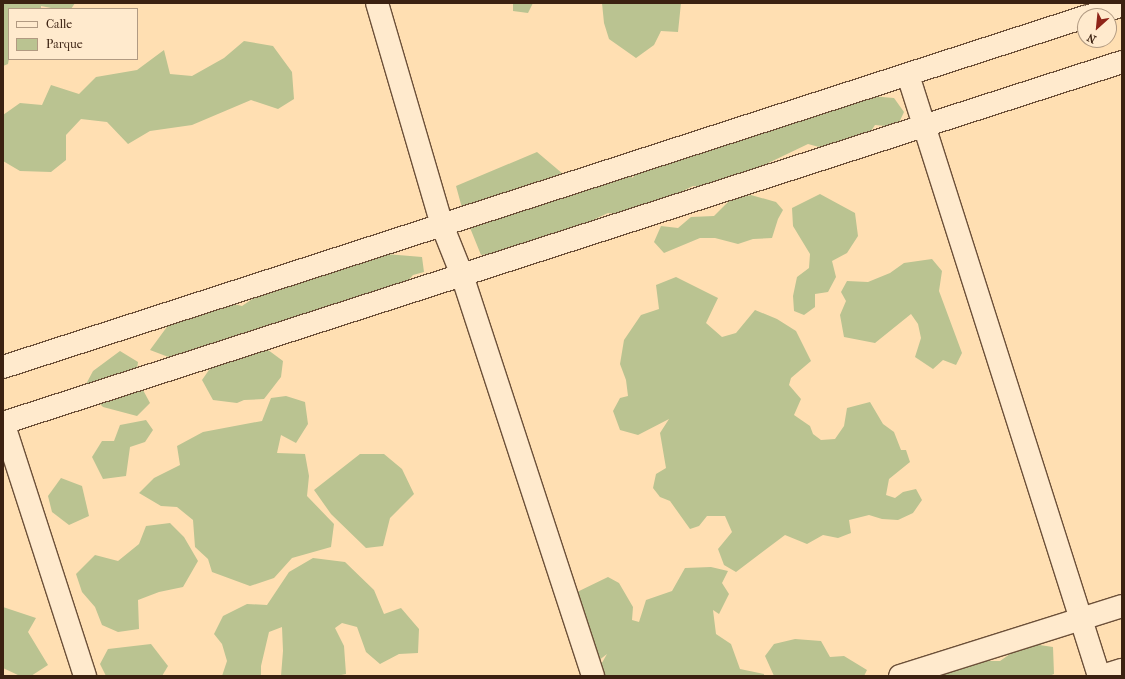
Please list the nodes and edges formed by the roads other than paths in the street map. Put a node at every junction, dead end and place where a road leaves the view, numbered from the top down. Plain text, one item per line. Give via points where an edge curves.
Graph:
1 (376, 3) edge
2 (1077, 20) edge
3 (1122, 62) edge
4 (908, 75) junction
5 (925, 126) junction
6 (442, 225) junction
7 (462, 275) junction
8 (3, 368) edge
9 (3, 423) edge
10 (1122, 606) edge
11 (1081, 619) junction
12 (1122, 670) edge
13 (85, 676) edge
14 (593, 676) edge
15 (900, 676) edge
16 (1101, 676) edge

1 - 6 street
2 - 4 street
3 - 5 street
4 - 5 street
4 - 6 street
5 - 7 street
5 - 11 street
6 - 7 street
6 - 8 street
7 - 9 street
7 - 14 street
9 - 13 street
10 - 11 street
11 - 15 street
11 - 16 street
12 - 16 street

